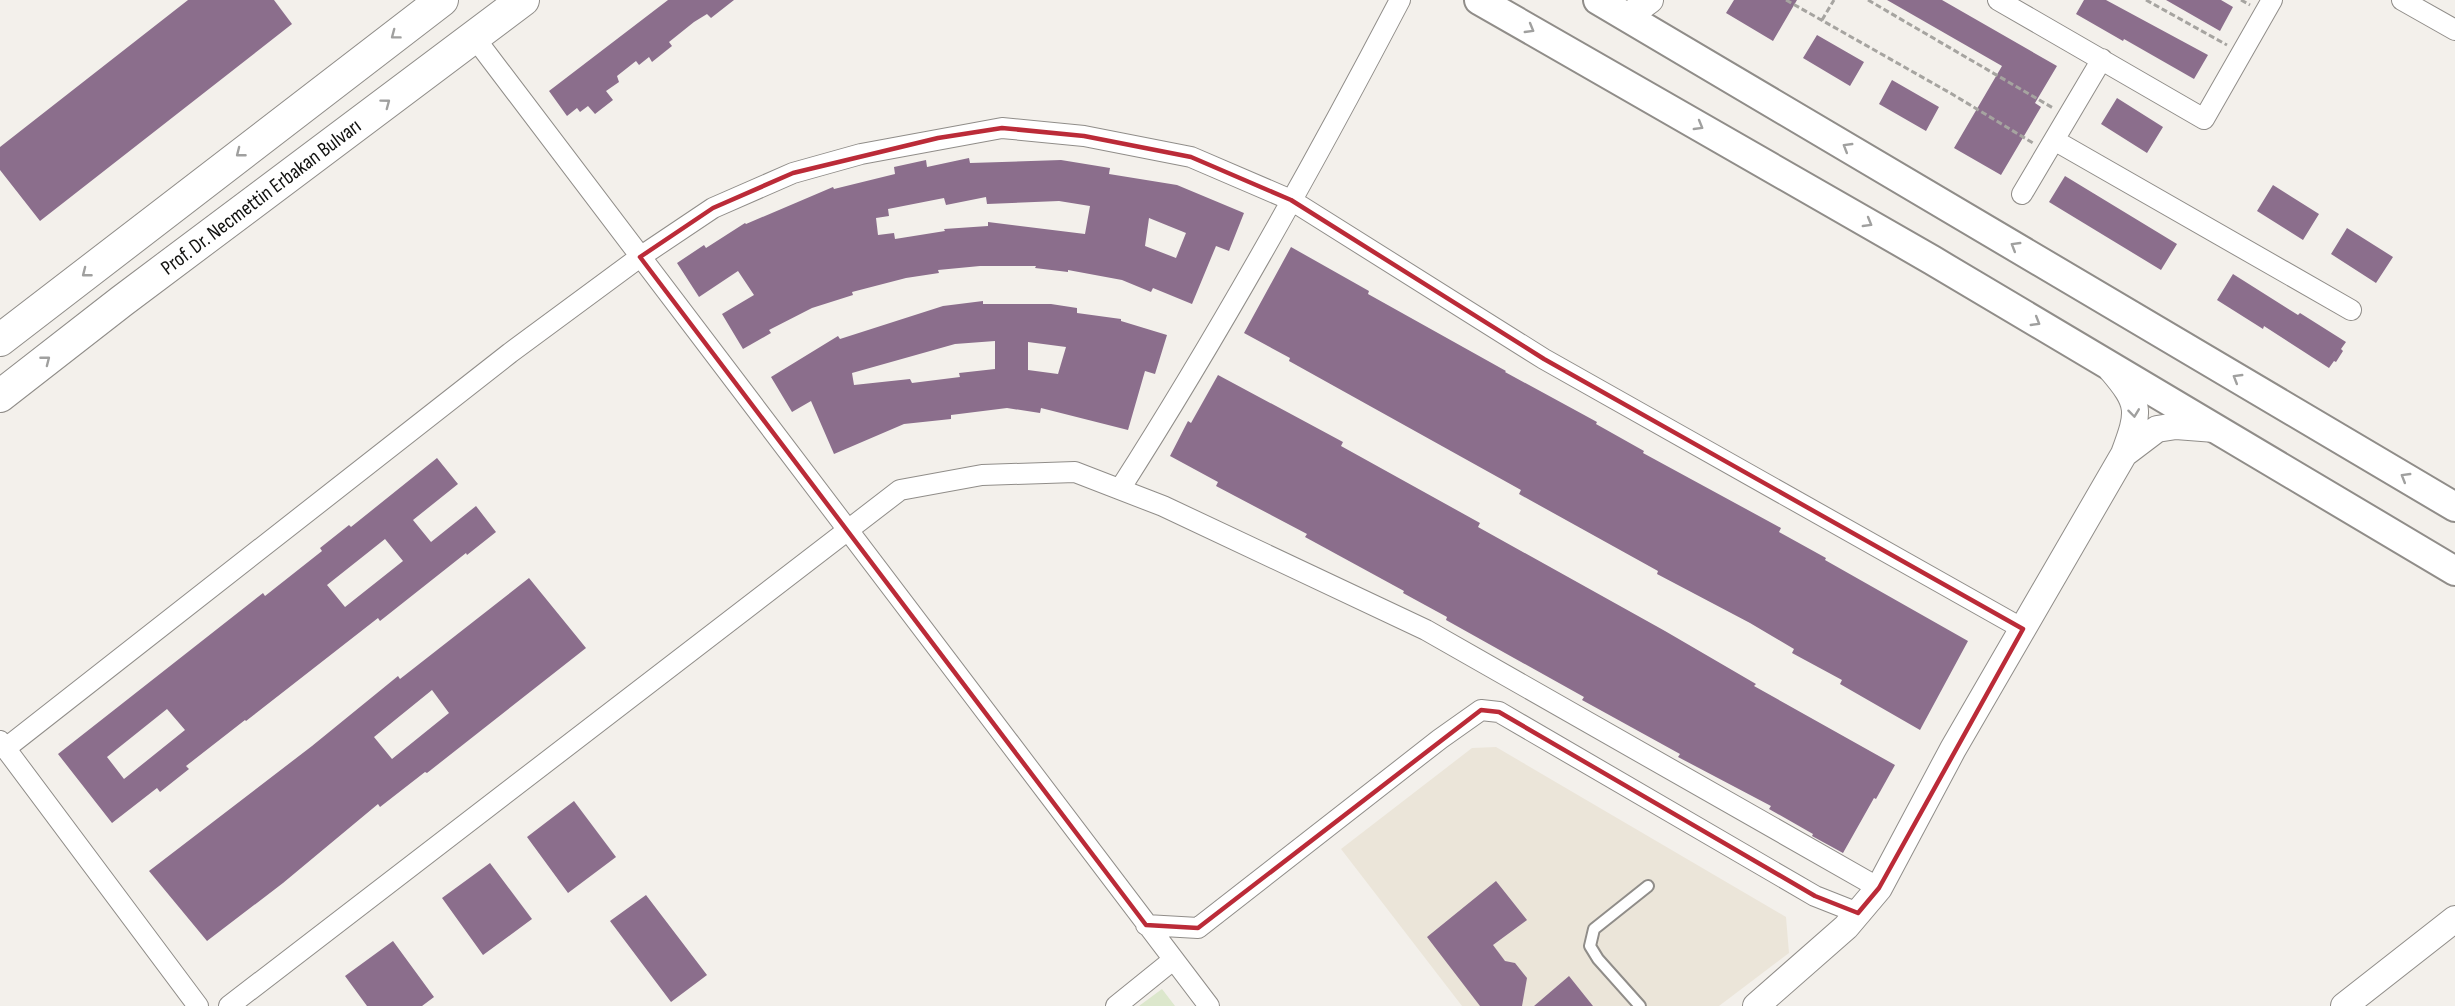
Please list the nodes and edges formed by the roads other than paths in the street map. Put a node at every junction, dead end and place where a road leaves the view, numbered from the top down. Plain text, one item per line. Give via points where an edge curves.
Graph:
1 (442, 0) edge
2 (524, 0) edge
3 (1400, 0) edge
4 (1479, 0) edge
5 (1598, 0) edge
6 (1650, 0) edge
7 (1998, 0) edge
8 (2272, 0) edge
9 (2402, 0) edge
10 (1628, 17) junction
11 (2455, 30) edge
12 (474, 37) junction
13 (2102, 59) junction
14 (2050, 146) junction
15 (2022, 194) dead end
16 (1291, 200) junction
17 (640, 257) junction
18 (2351, 310) dead end
19 (0, 340) edge
20 (2107, 364) junction
21 (0, 396) edge
22 (2215, 429) junction
23 (2124, 454) junction
24 (1120, 489) junction
25 (2455, 507) edge
26 (846, 530) junction
27 (2455, 571) edge
28 (2023, 629) junction
29 (3, 744) edge
30 (1648, 886) dead end
31 (1879, 888) junction
32 (1858, 913) junction
33 (2455, 919) edge
34 (1146, 924) junction
35 (1173, 960) junction
36 (198, 1006) edge
37 (229, 1006) edge
38 (1116, 1006) edge
39 (1209, 1006) edge
40 (1640, 1006) edge
41 (1756, 1006) edge
42 (2344, 1006) edge

1 -> 19 main road
2 - 12 main road, Prof. Dr. Necmettin Erbakan Bulvarı
3 - 16 street
4 -> 20 main road
5 - 10 main road
6 - 10 street
7 - 13 street
8 - 13 street via 2204,119
9 - 11 street
25 -> 10 main road
12 - 17 street
21 -> 12 main road, Prof. Dr. Necmettin Erbakan Bulvarı
13 - 14 street
14 - 15 street
14 - 18 street
16 - 17 street via 1191,157 1084,136 1002,128 861,154 793,173 712,208
16 - 24 street via 1164,421
16 - 28 street via 1544,359
17 - 26 street
17 - 29 street
20 - 22 main road
20 -> 23 street via 2131,392 2137,421
22 - 23 street via 2157,429
22 - 27 main road
23 - 28 street
24 - 26 street via 1075,471 982,475 900,490
24 - 31 street via 1426,630
26 - 34 street
26 - 37 street
28 - 31 street
29 - 36 street
30 - 40 lane via 1594,928 1590,946
31 - 32 street
32 - 34 street via 1815,896 1499,712 1481,710 1198,928
32 - 41 street
33 - 42 street
34 - 35 street
35 - 38 street
35 - 39 street

